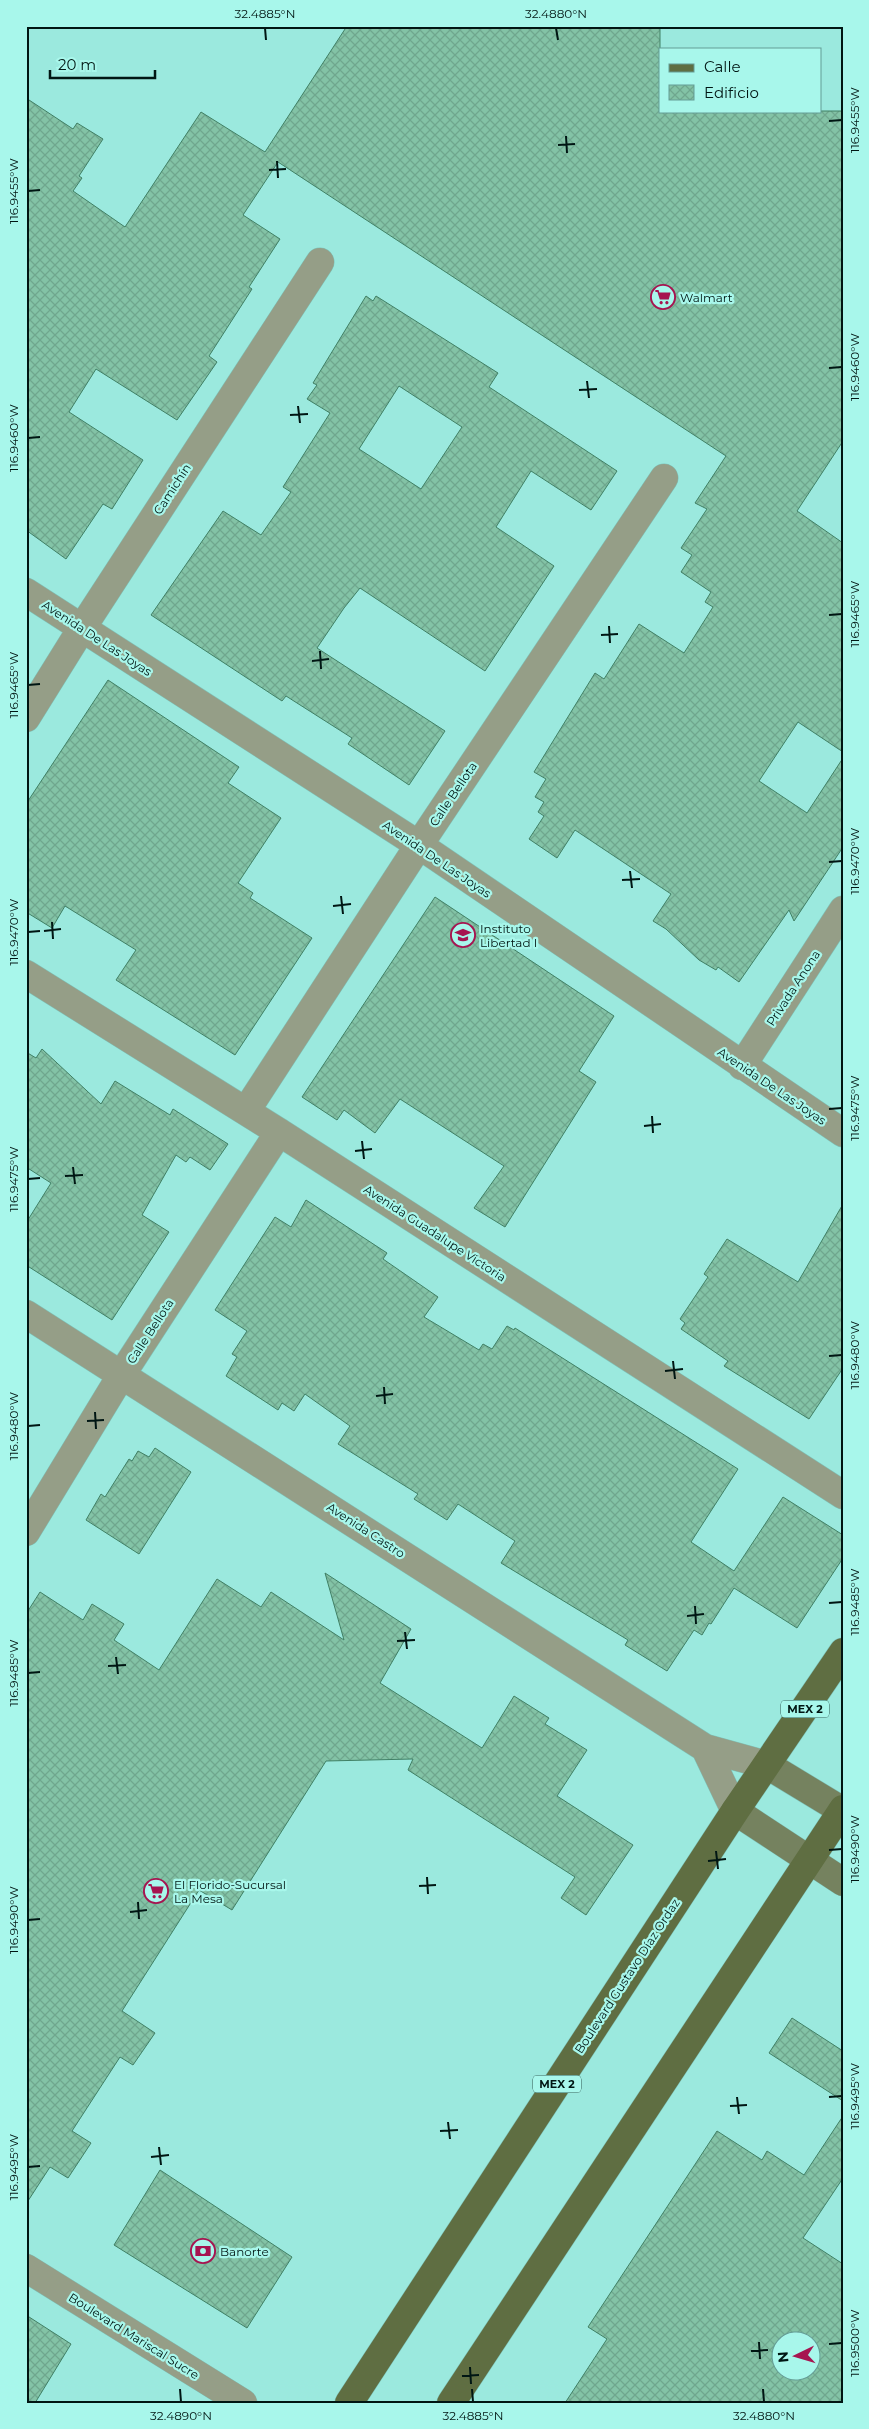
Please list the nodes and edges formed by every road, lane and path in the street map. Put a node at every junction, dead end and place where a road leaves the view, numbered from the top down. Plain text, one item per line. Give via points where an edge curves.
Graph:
1 (320, 262) dead end
2 (664, 478) dead end
3 (26, 592) edge
4 (82, 628) junction
5 (26, 718) edge
6 (419, 845) junction
7 (843, 910) edge
8 (26, 974) edge
9 (742, 1066) junction
10 (246, 1111) junction
11 (279, 1132) junction
12 (843, 1133) edge
13 (26, 1314) edge
14 (122, 1374) junction
15 (843, 1495) edge
16 (26, 1532) edge
17 (843, 1652) edge
18 (705, 1748) junction
19 (767, 1765) junction
20 (842, 1810) edge
21 (735, 1811) junction
22 (809, 1860) junction
23 (843, 1882) edge
24 (26, 2268) edge
25 (243, 2403) edge
26 (349, 2403) edge
27 (451, 2403) edge

1 - 4 street, Camichín
2 - 6 street, Calle Bellota
3 - 4 street, Avenida De Las Joyas
4 - 5 street, Camichín
4 - 6 street, Avenida De Las Joyas
6 - 9 street, Avenida De Las Joyas
6 - 10 street, Calle Bellota
7 - 9 street, Privada Anona
8 - 10 street, Avenida Guadalupe Victoria
9 - 12 street, Avenida De Las Joyas
10 - 11 street, Avenida Guadalupe Victoria
11 - 14 street, Calle Bellota
11 - 15 street, Avenida Guadalupe Victoria
13 - 14 street, Avenida Castro
14 - 16 street, Calle Bellota
14 - 18 street, Avenida Castro
17 - 19 main road, Boulevard Gustavo Díaz Ordaz / MEX 2
18 - 19 street, Avenida Castro
18 - 21 street
19 - 20 main road
19 - 21 main road, Boulevard Gustavo Díaz Ordaz / MEX 2
20 - 22 main road
21 - 22 main road
21 - 26 main road, Boulevard Gustavo Díaz Ordaz / MEX 2
22 - 23 main road
22 - 27 main road
24 - 25 street, Boulevard Mariscal Sucre

